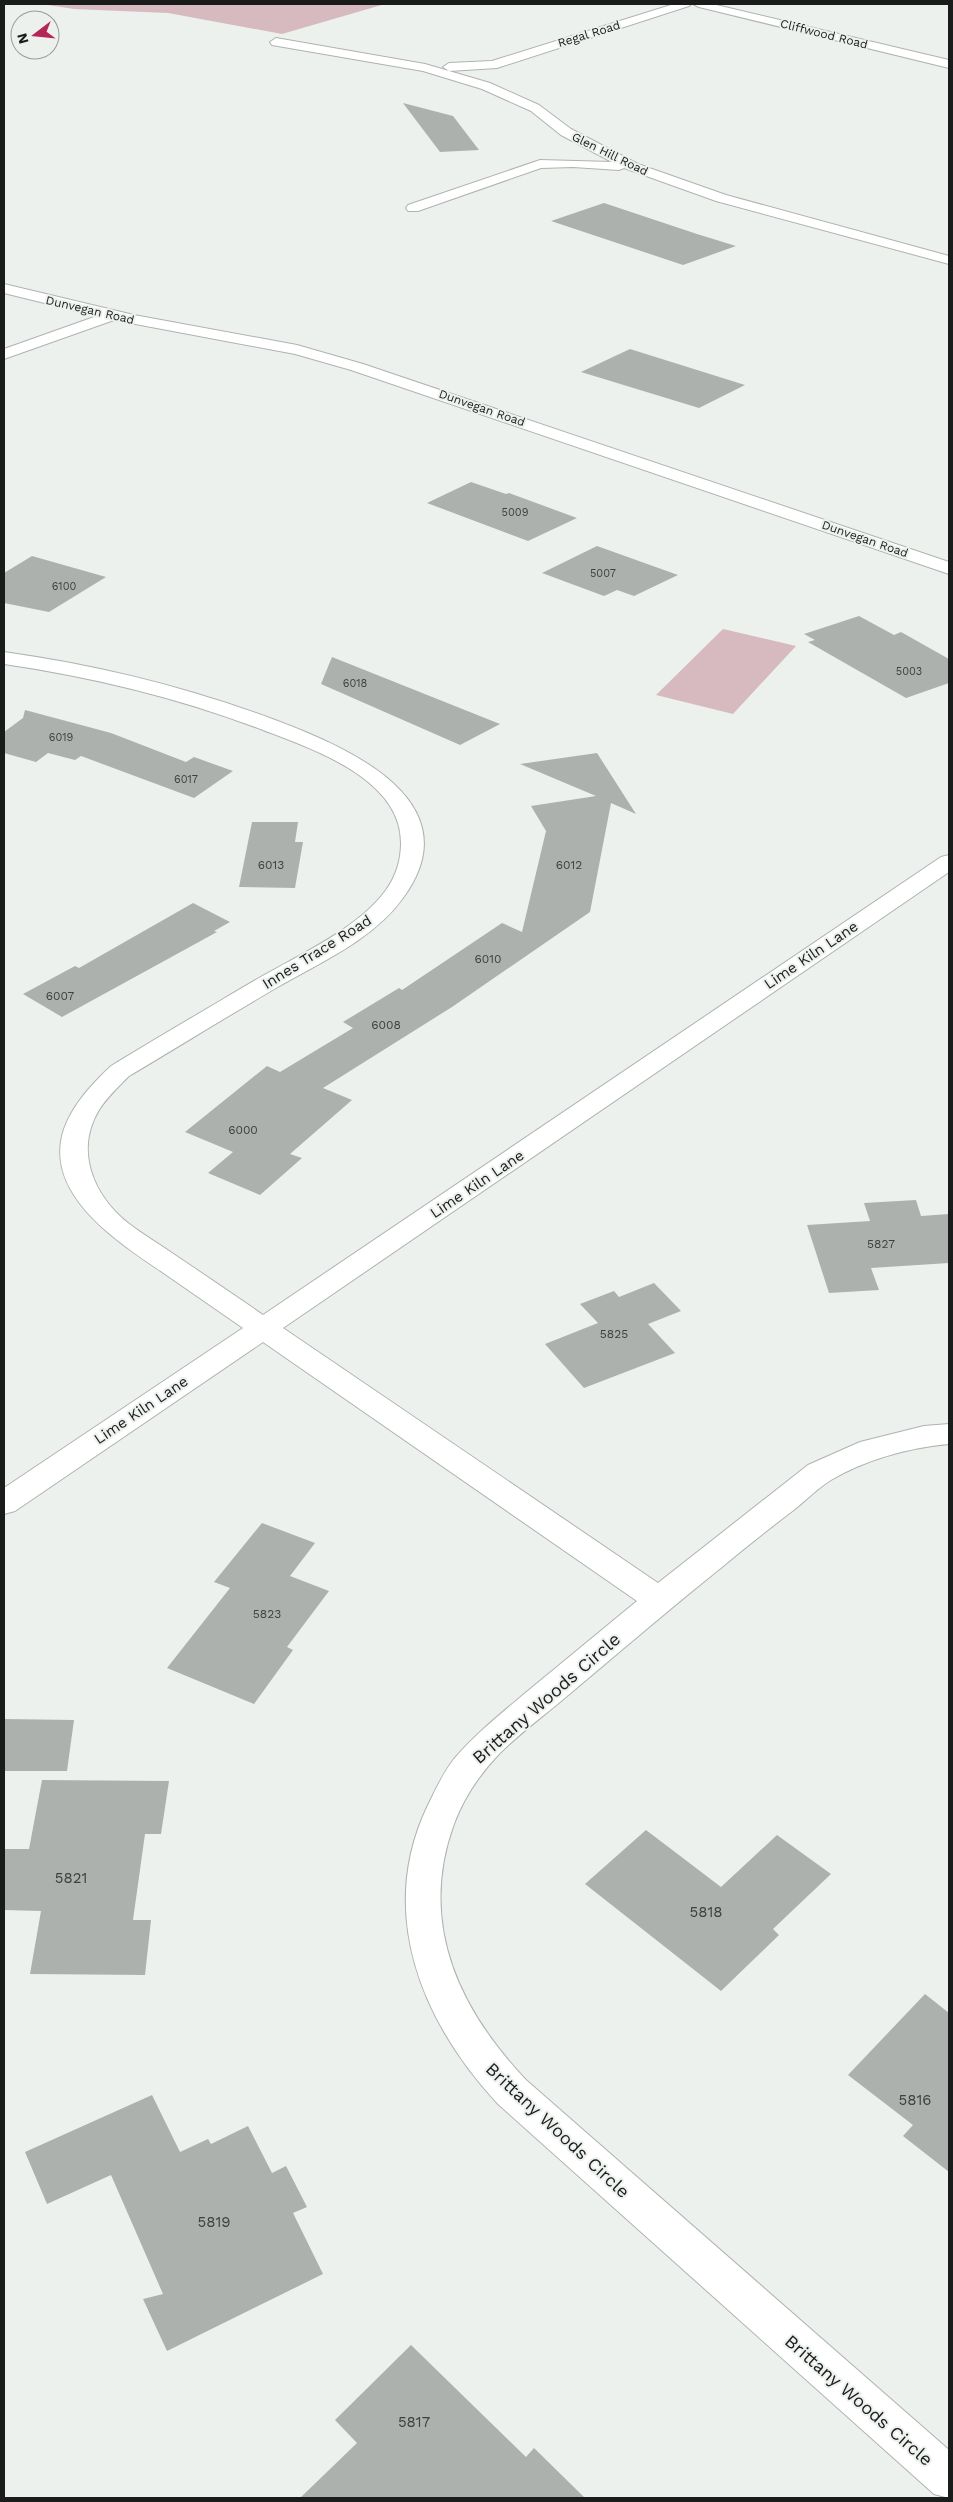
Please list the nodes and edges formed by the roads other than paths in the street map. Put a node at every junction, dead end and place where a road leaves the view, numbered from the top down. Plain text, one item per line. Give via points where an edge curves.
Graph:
1 (686, 4) edge
2 (699, 4) edge
3 (276, 42) dead end
4 (493, 64) junction
5 (949, 64) edge
6 (425, 68) junction
7 (486, 86) junction
8 (566, 132) junction
9 (540, 164) junction
10 (633, 167) junction
11 (414, 208) dead end
12 (949, 260) edge
13 (4, 289) edge
14 (113, 316) junction
15 (4, 354) edge
16 (949, 568) edge
17 (4, 658) edge
18 (949, 862) edge
19 (263, 1327) junction
20 (949, 1434) edge
21 (4, 1503) edge
22 (658, 1600) junction
23 (949, 2479) edge

1 - 4 street, Regal Road
2 - 5 street, Cliffwood Road
3 - 6 street, Glen Hill Road
4 - 6 street, Regal Road
4 - 7 street via 487,74
6 - 7 street, Glen Hill Road
7 - 8 street, Glen Hill Road via 535,108
8 - 9 street via 557,148
8 - 10 street, Glen Hill Road
9 - 10 street via 573,162
9 - 11 street
10 - 12 street, Glen Hill Road via 731,201
13 - 14 street, Dunvegan Road
14 - 15 street
14 - 16 street, Dunvegan Road via 247,340 357,367
17 - 19 street, Innes Trace Road via 153,686 229,709 316,743 382,784 405,813 411,828 409,868 392,898 375,916 120,1071 92,1099 76,1131 75,1165 80,1182 102,1214 118,1229
18 - 19 street, Lime Kiln Lane
19 - 21 street, Lime Kiln Lane
19 - 22 street
20 - 22 street, Brittany Woods Circle via 871,1448 819,1473
22 - 23 street, Brittany Woods Circle via 488,1744 452,1789 429,1842 422,1890 423,1926 431,1962 443,1997 479,2056 512,2092

